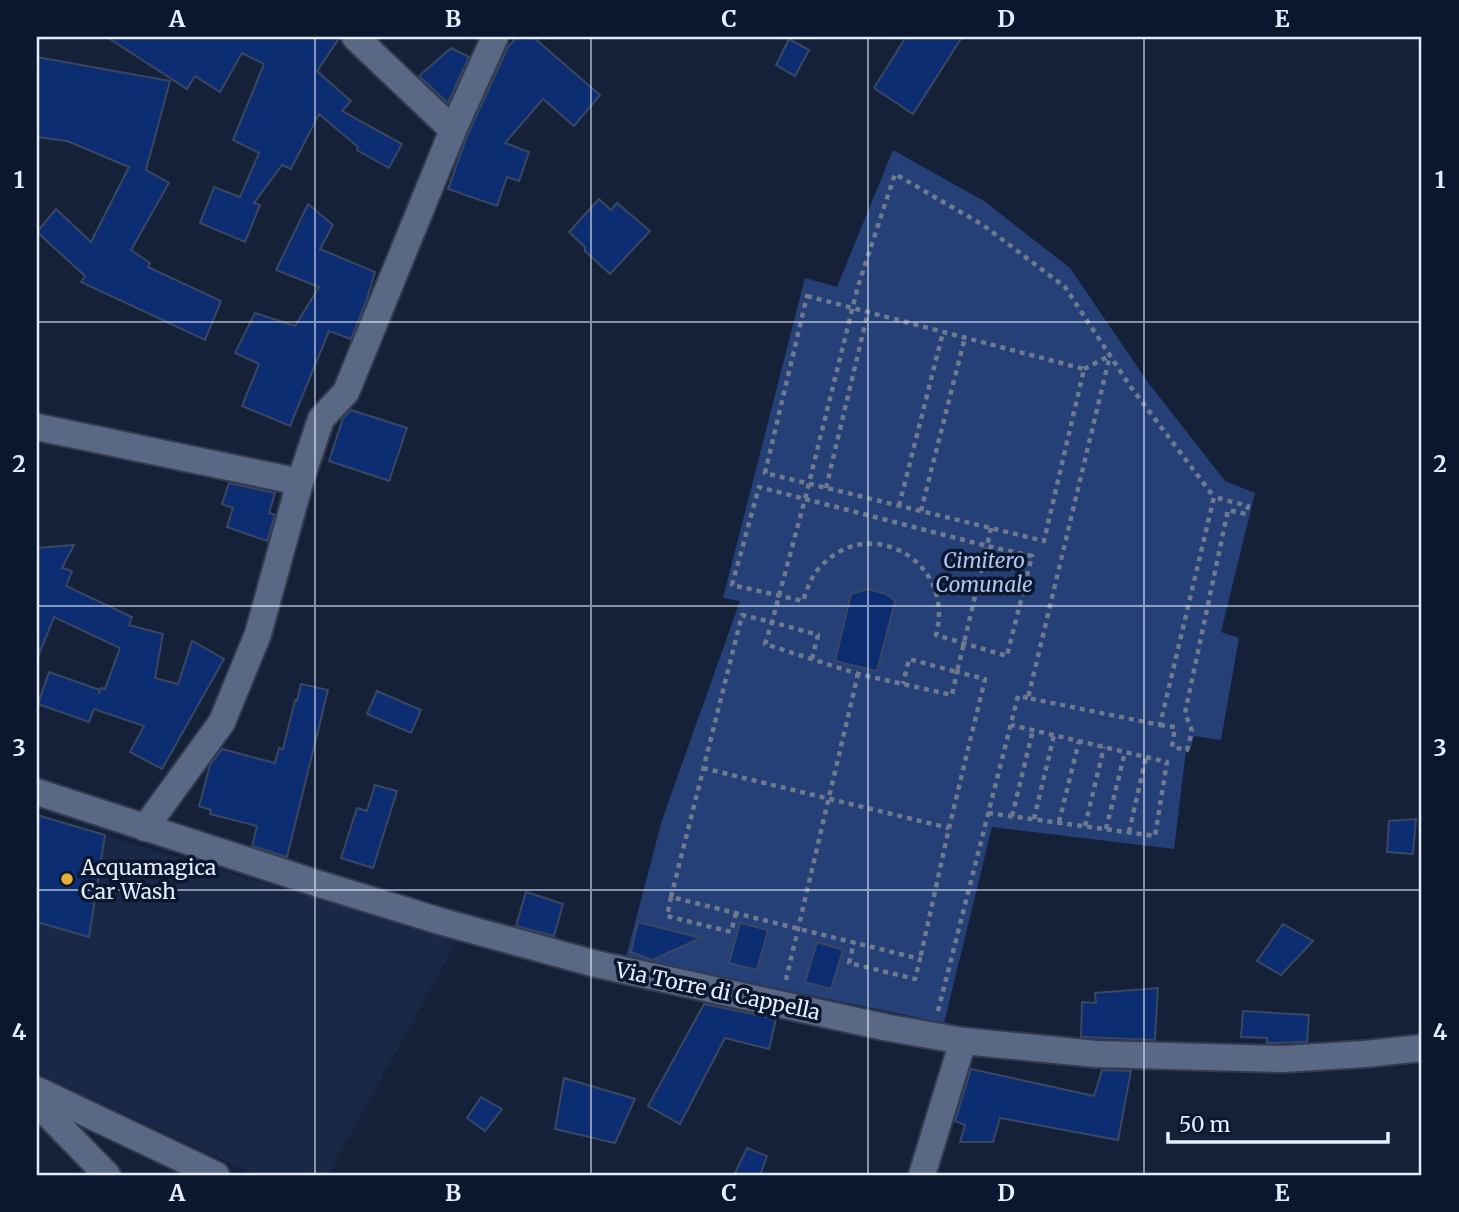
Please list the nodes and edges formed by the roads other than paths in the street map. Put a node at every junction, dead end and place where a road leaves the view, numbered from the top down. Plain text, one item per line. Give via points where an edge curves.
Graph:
1 (355, 37) edge
2 (495, 37) edge
3 (453, 130) junction
4 (37, 427) edge
5 (300, 482) junction
6 (37, 792) edge
7 (145, 828) junction
8 (964, 1041) junction
9 (1422, 1048) edge
10 (37, 1090) edge
11 (37, 1103) edge
12 (107, 1175) edge
13 (216, 1175) edge
14 (922, 1175) edge

1 - 3 street
2 - 3 street
3 - 5 street via 345,392 321,419
4 - 5 street
5 - 7 street via 258,634 222,722
6 - 7 street, Via Torre di Cappella
7 - 8 street, Via Torre di Cappella via 596,964
8 - 9 street, Via Torre di Cappella via 1096,1054 1283,1059
8 - 14 street
10 - 13 street
11 - 12 street

